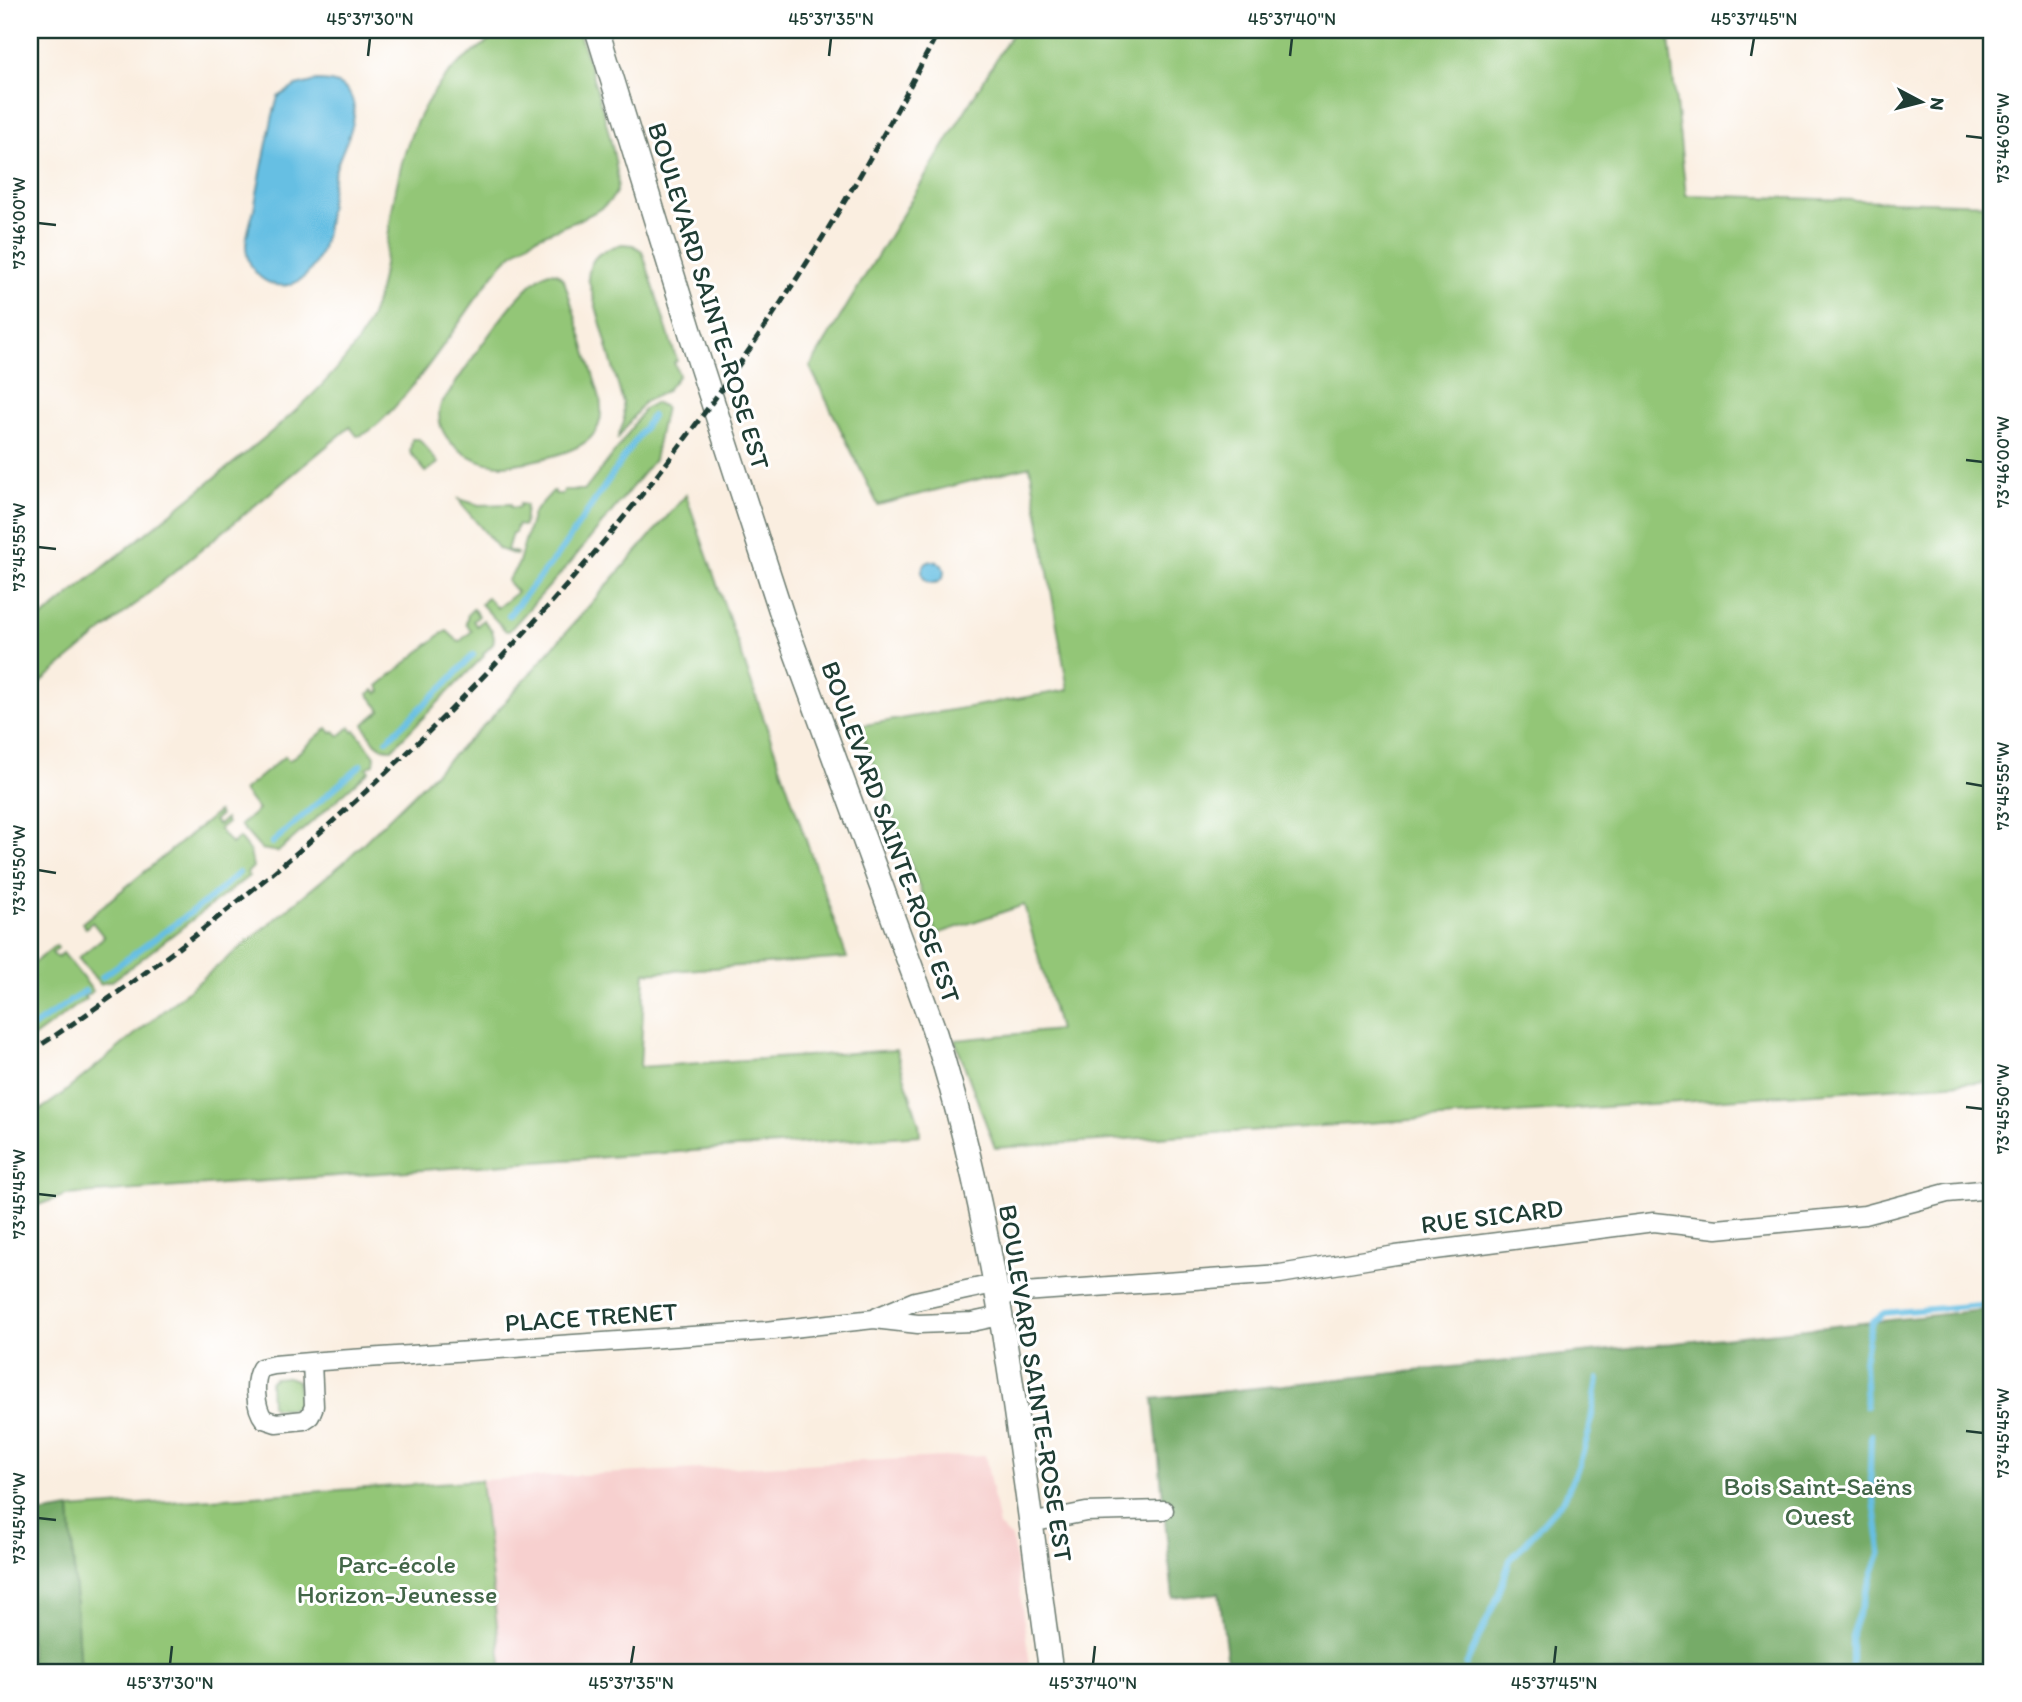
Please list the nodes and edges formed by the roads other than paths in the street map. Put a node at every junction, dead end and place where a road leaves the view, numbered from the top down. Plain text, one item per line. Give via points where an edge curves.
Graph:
1 (597, 30) edge
2 (1992, 1189) edge
3 (997, 1299) junction
4 (874, 1319) junction
5 (312, 1362) dead end
6 (1164, 1510) dead end
7 (1030, 1523) junction
8 (1051, 1672) edge

1 - 3 street, BOULEVARD SAINTE-ROSE EST via 781,611 936,1035 972,1170
2 - 3 street, RUE SICARD via 1947,1193 1865,1215 1717,1229 1654,1222 1280,1274 1024,1293
3 - 4 street, PLACE TRENET via 915,1301
3 - 4 street, PLACE TRENET via 972,1322 918,1324
3 - 7 street, BOULEVARD SAINTE-ROSE EST
4 - 5 street, PLACE TRENET via 765,1331
6 - 7 street via 1086,1512
7 - 8 street, BOULEVARD SAINTE-ROSE EST

